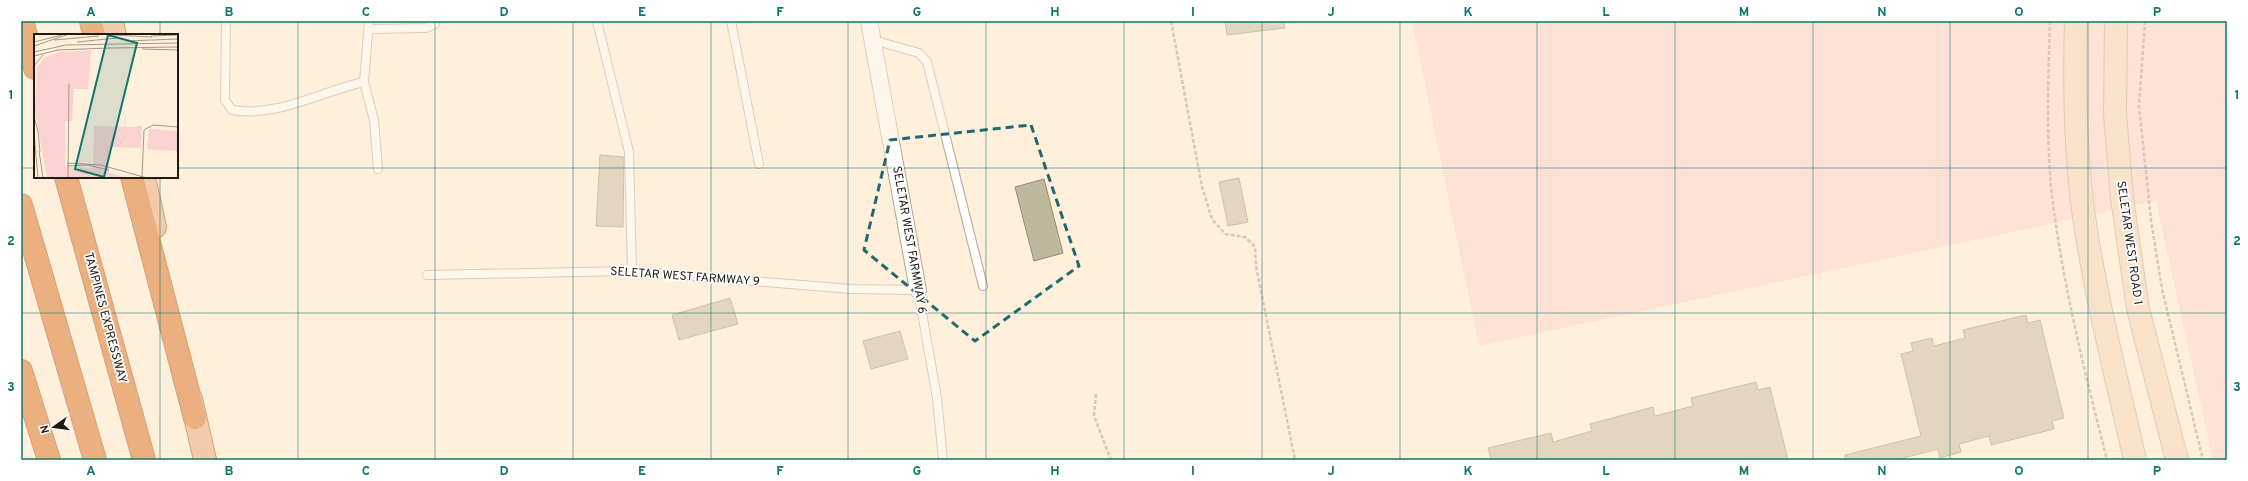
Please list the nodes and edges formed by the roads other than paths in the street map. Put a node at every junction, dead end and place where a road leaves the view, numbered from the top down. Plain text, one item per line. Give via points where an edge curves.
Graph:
1 (22, 21) edge
2 (37, 21) edge
3 (91, 21) edge
4 (112, 21) edge
5 (226, 21) edge
6 (435, 21) edge
7 (597, 21) edge
8 (731, 21) edge
9 (869, 21) edge
10 (2076, 21) edge
11 (2116, 21) edge
12 (369, 25) edge
13 (40, 34) edge
14 (94, 34) edge
15 (115, 34) edge
16 (873, 40) junction
17 (34, 64) edge
18 (364, 82) junction
19 (759, 164) dead end
20 (378, 169) dead end
21 (67, 178) edge
22 (132, 178) edge
23 (144, 178) edge
24 (21, 205) edge
25 (632, 272) junction
26 (427, 275) dead end
27 (983, 286) dead end
28 (918, 290) junction
29 (21, 371) edge
30 (195, 418) junction
31 (49, 460) edge
32 (95, 460) edge
33 (144, 460) edge
34 (205, 460) edge
35 (943, 460) edge
36 (2135, 460) edge
37 (2177, 460) edge

1 - 17 highway
2 - 13 highway
3 - 14 highway
4 - 15 main road
5 - 18 lane via 225,100 232,110 246,113 286,105
6 - 12 lane via 435,24 426,28
7 - 25 lane via 629,152
8 - 19 lane
9 - 16 street, SELETAR WEST FARMWAY 6
10 - 36 main road via 2074,94 2084,216 2103,320
11 - 37 main road, SELETAR WEST ROAD 1 via 2116,114 2122,198 2138,309
12 - 18 lane
16 - 27 lane via 919,54 927,62
16 - 28 street, SELETAR WEST FARMWAY 6
18 - 20 lane via 374,120
21 - 33 highway, TAMPINES EXPRESSWAY
22 - 30 highway
23 - 30 main road
24 - 32 highway
25 - 26 lane, SELETAR WEST FARMWAY 9
25 - 28 lane, SELETAR WEST FARMWAY 9 via 851,289
28 - 35 lane, SELETAR WEST FARMWAY 6 via 937,398
29 - 31 highway
30 - 34 main road

